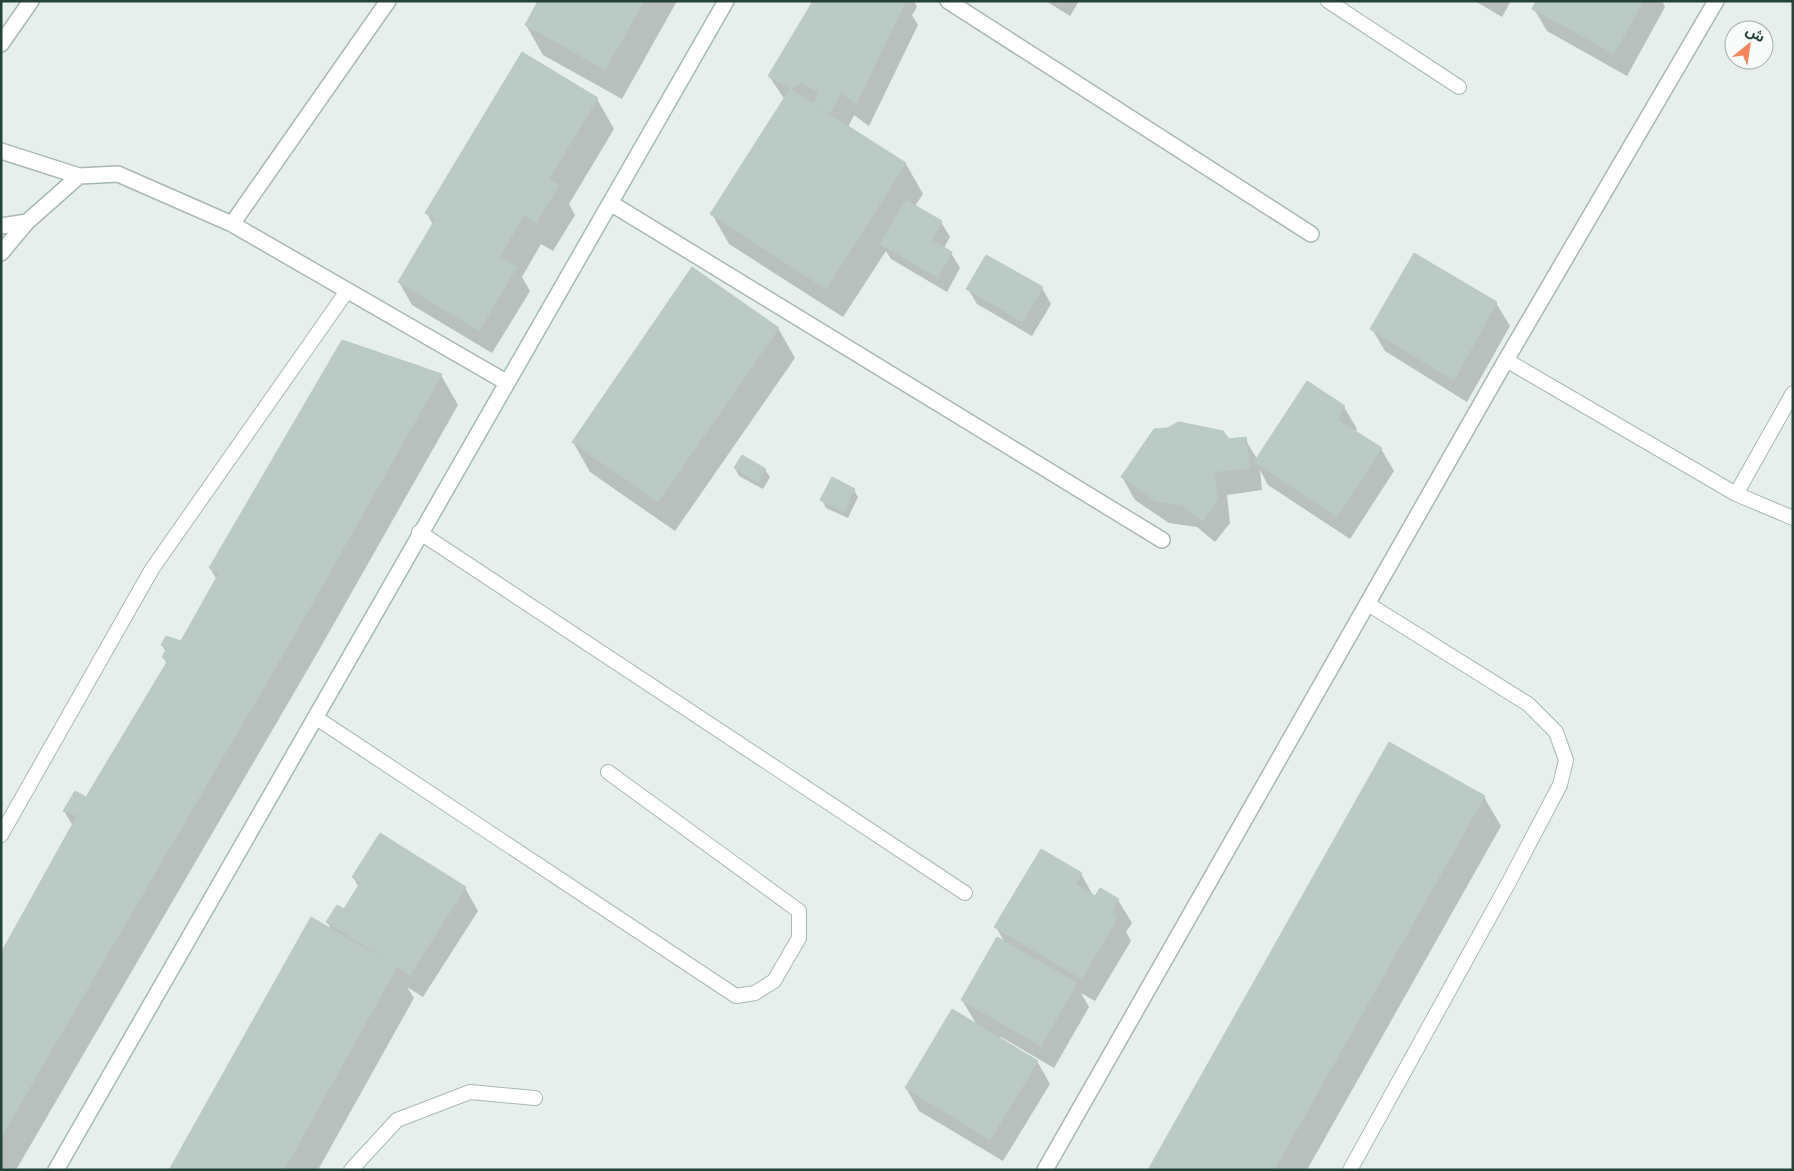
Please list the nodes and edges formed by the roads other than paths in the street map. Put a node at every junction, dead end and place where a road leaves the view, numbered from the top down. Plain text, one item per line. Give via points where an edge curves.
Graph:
1 (32, 1) edge
2 (388, 1) edge
3 (726, 1) edge
4 (948, 1) edge
5 (1328, 1) edge
6 (1716, 1) edge
7 (1, 44) edge
8 (1459, 87) dead end
9 (1, 151) edge
10 (79, 176) junction
11 (612, 204) junction
12 (27, 222) junction
13 (232, 224) junction
14 (1, 226) edge
15 (1311, 234) dead end
16 (1, 253) edge
17 (347, 290) junction
18 (1506, 360) junction
19 (506, 382) junction
20 (1793, 393) edge
21 (1736, 494) junction
22 (1793, 518) edge
23 (419, 532) junction
24 (1162, 540) dead end
25 (1368, 604) junction
26 (315, 717) junction
27 (608, 772) dead end
28 (1, 835) edge
29 (965, 893) dead end
30 (536, 1098) dead end
31 (56, 1170) edge
32 (351, 1170) edge
33 (1045, 1170) edge
34 (1350, 1170) edge

1 - 7 street
2 - 13 street
3 - 11 street
4 - 15 street
5 - 8 lane
6 - 18 street
9 - 10 street
10 - 12 street
10 - 13 street via 118,174
11 - 19 street
11 - 24 street
12 - 14 street
12 - 16 street
13 - 17 street
17 - 19 street
17 - 28 lane via 152,569
18 - 21 lane
18 - 25 street
19 - 23 street
20 - 21 lane
21 - 22 lane
23 - 26 street
23 - 29 lane
25 - 33 street
25 - 34 lane via 1528,704 1556,732 1566,760 1560,785 1510,880
26 - 27 lane via 736,996 755,994 774,981 798,938 799,911
26 - 31 street
30 - 32 lane via 470,1092 397,1120

